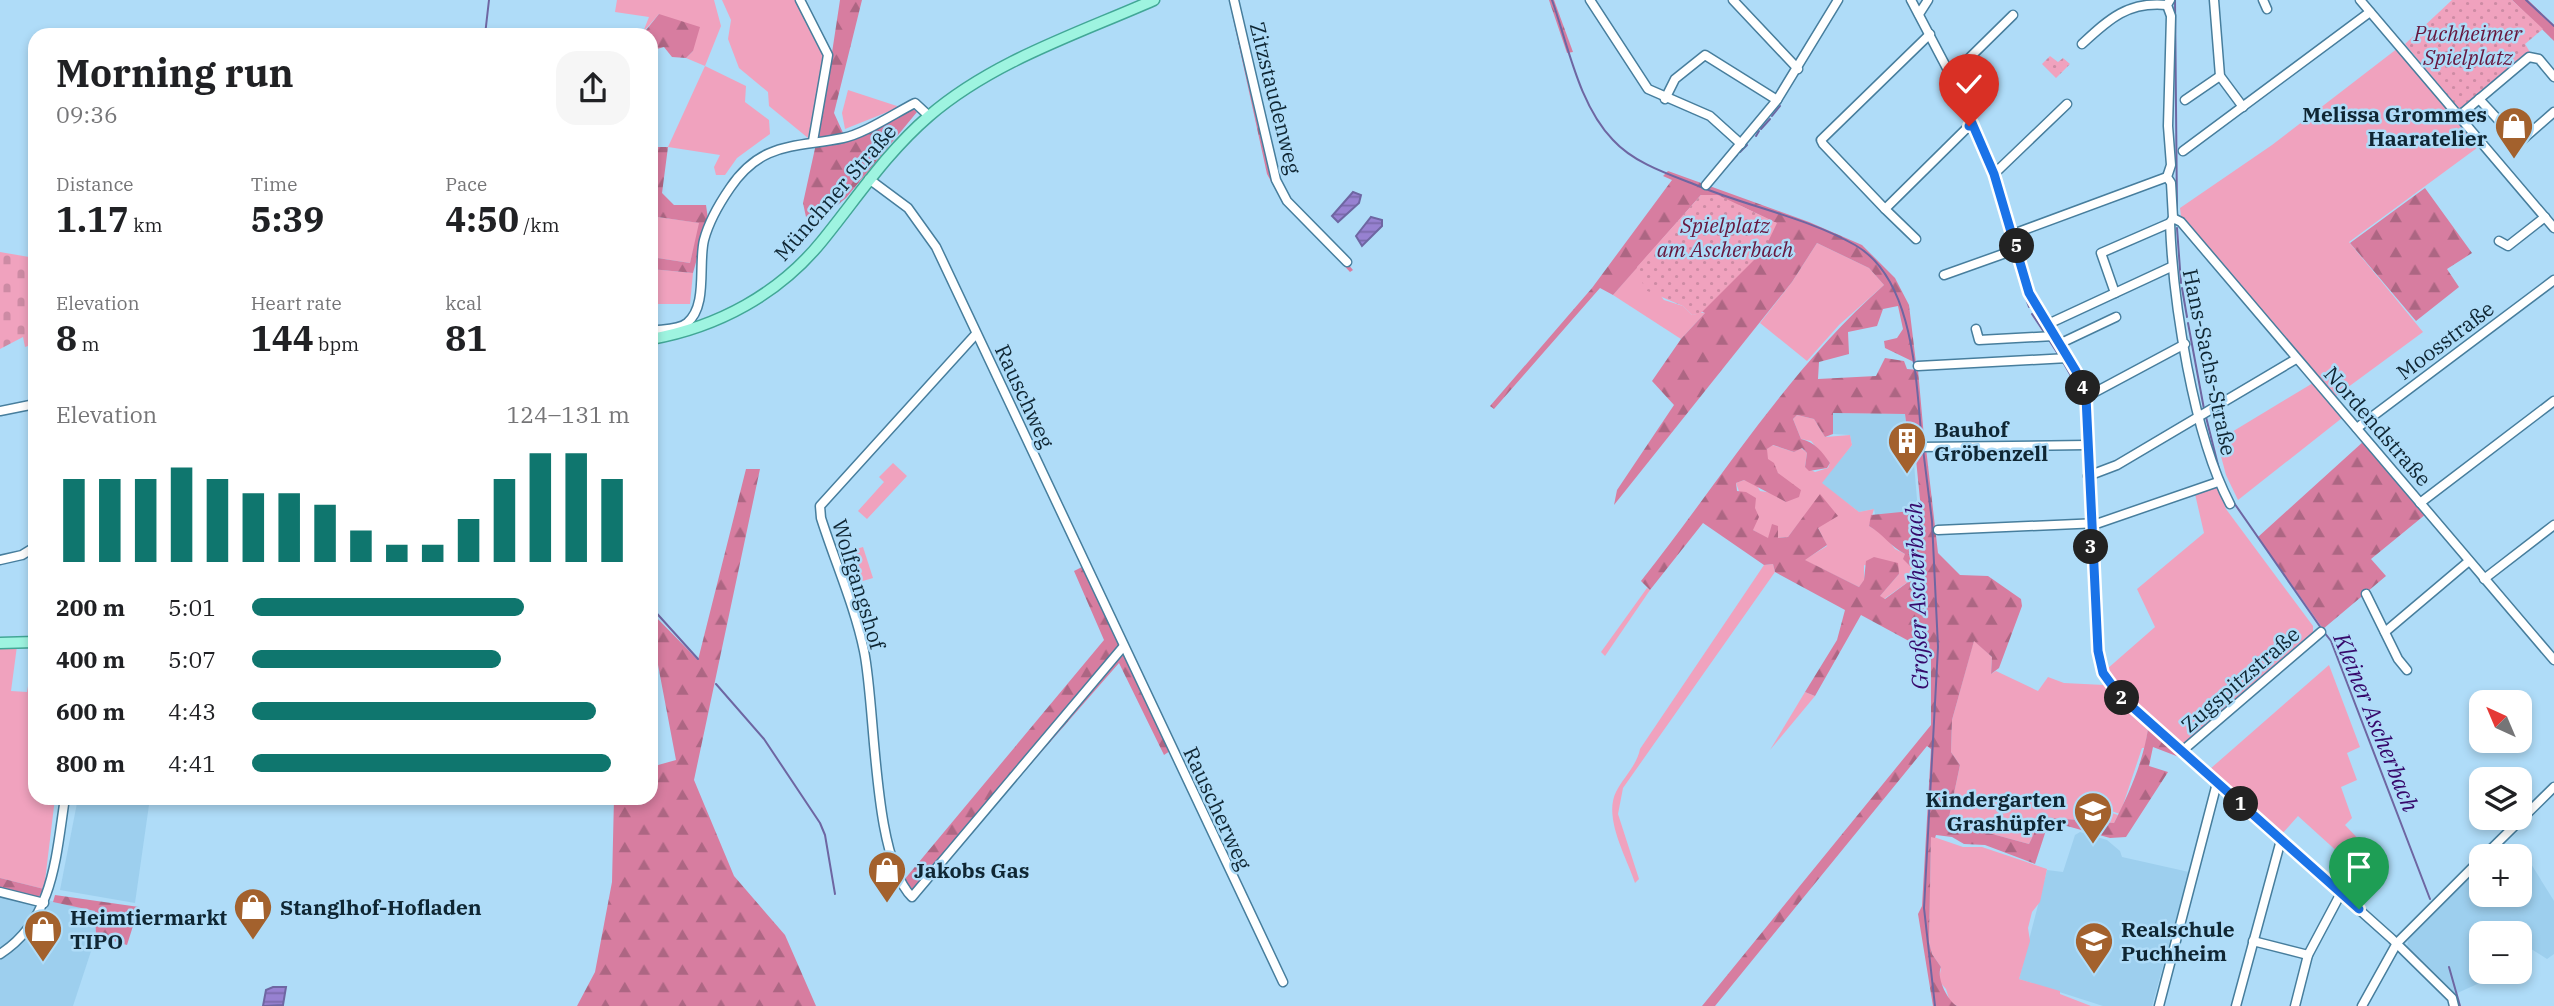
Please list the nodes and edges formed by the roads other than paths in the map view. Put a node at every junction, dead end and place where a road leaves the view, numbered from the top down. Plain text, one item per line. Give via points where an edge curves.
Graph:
1 (800, 0) edge
2 (1154, 0) edge
3 (1234, 0) edge
4 (1590, 0) edge
5 (1733, 0) edge
6 (1911, 0) edge
7 (1928, 0) edge
8 (2214, 0) edge
9 (2263, 0) edge
10 (2360, 0) edge
11 (1833, 2) edge
12 (2169, 2) edge
13 (2267, 9) dead end
14 (2370, 12) junction
15 (1919, 14) junction
16 (2013, 15) dead end
17 (1930, 34) junction
18 (2082, 44) dead end
19 (1798, 69) junction
20 (1951, 76) junction
21 (2220, 76) junction
22 (2554, 77) edge
23 (1665, 99) junction
24 (2479, 99) junction
25 (1777, 100) junction
26 (2185, 100) dead end
27 (2067, 104) dead end
28 (2243, 107) junction
29 (2554, 113) edge
30 (929, 116) junction
31 (2459, 116) junction
32 (1972, 123) junction
33 (813, 141) junction
34 (1741, 144) junction
35 (2183, 150) dead end
36 (1994, 174) junction
37 (2167, 177) junction
38 (869, 179) junction
39 (1706, 186) dead end
40 (1885, 209) junction
41 (2544, 217) junction
42 (2172, 221) junction
43 (2554, 228) edge
44 (2013, 234) junction
45 (1916, 239) dead end
46 (2500, 241) dead end
47 (2017, 249) junction
48 (1347, 262) dead end
49 (2172, 267) junction
50 (1944, 275) dead end
51 (2554, 280) edge
52 (2115, 293) junction
53 (2116, 317) dead end
54 (2046, 324) junction
55 (1976, 329) dead end
56 (658, 330) edge
57 (976, 334) junction
58 (658, 337) edge
59 (2057, 340) junction
60 (2185, 344) junction
61 (2068, 358) junction
62 (2296, 359) junction
63 (1918, 366) dead end
64 (2086, 397) junction
65 (2554, 401) edge
66 (28, 405) edge
67 (0, 411) edge
68 (2199, 417) junction
69 (2357, 428) junction
70 (2087, 445) junction
71 (1922, 447) dead end
72 (2088, 476) junction
73 (2218, 482) junction
74 (2420, 503) junction
75 (2230, 504) dead end
76 (2090, 525) junction
77 (2554, 525) edge
78 (1938, 530) dead end
79 (28, 551) edge
80 (0, 560) edge
81 (2469, 561) junction
82 (2484, 579) junction
83 (2366, 594) dead end
84 (2321, 632) dead end
85 (2385, 632) junction
86 (28, 642) edge
87 (0, 643) edge
88 (1123, 647) junction
89 (2552, 655) edge
90 (2407, 670) dead end
91 (2181, 752) junction
92 (2217, 783) junction
93 (2554, 787) edge
94 (64, 805) edge
95 (2281, 840) junction
96 (2496, 844) edge
97 (2469, 871) edge
98 (0, 892) edge
99 (2341, 893) junction
100 (44, 903) junction
101 (2253, 941) junction
102 (2396, 943) junction
103 (0, 954) edge
104 (2308, 955) junction
105 (1283, 982) dead end
106 (2159, 1006) edge
107 (2236, 1006) edge
108 (2295, 1006) edge
109 (2362, 1006) edge
110 (2454, 1006) edge

1 - 33 street via 828,55
2 - 30 main road, Münchner Straße via 1005,66
3 - 48 street, Zitzstaudenweg via 1276,180 1287,201
4 - 23 street via 1640,79
5 - 19 street
6 - 15 street
7 - 15 street
8 - 21 street
9 - 13 street
10 - 14 street
11 - 19 street
12 - 18 street via 2129,7
12 - 37 street, Hans-Sachs-Straße via 2171,165
14 - 28 street
14 - 31 street
15 - 17 street
16 - 20 street
17 - 20 street
17 - 40 street via 1821,140
19 - 25 street
20 - 32 street
21 - 26 street
21 - 28 street
22 - 24 street via 2531,56
23 - 25 street via 1675,79 1705,55
23 - 34 street via 1710,116
24 - 29 street via 2517,140
24 - 31 street
25 - 34 street
27 - 36 street
28 - 35 street
30 - 33 street via 915,103 844,138
30 - 38 main road, Münchner Straße
31 - 41 street
32 - 36 street
32 - 40 street
33 - 56 street via 773,151 744,170 709,226 695,312 680,326
34 - 39 street
36 - 44 street
37 - 42 street, Hans-Sachs-Straße
37 - 44 street
38 - 57 street, Rauschweg via 908,208 921,225
38 - 58 main road, Münchner Straße via 821,243 764,295 707,324
40 - 45 street
41 - 43 street
41 - 46 street via 2508,246
42 - 49 street, Hans-Sachs-Straße
42 - 52 street via 2101,253
42 - 62 street, Nordendstraße via 2181,222
44 - 47 street
47 - 50 street
47 - 54 street via 2029,293
49 - 52 street
49 - 60 street, Hans-Sachs-Straße
51 - 69 street, Moosstraße
52 - 54 street
53 - 59 street
54 - 59 street
55 - 59 street via 1979,340
57 - 88 street, Rauschweg
57 - 88 street, Wolfgangshof via 820,506 864,652 890,852 912,897
59 - 61 street
60 - 64 street
60 - 68 street, Hans-Sachs-Straße
61 - 63 street
61 - 64 street
62 - 68 street
62 - 69 street, Nordendstraße
64 - 70 street
65 - 74 street
66 - 67 street
68 - 72 street via 2117,465
68 - 73 street, Hans-Sachs-Straße
69 - 74 street, Nordendstraße
70 - 71 street
70 - 72 street
72 - 76 street
73 - 75 street, Hans-Sachs-Straße
73 - 76 street
74 - 81 street, Nordendstraße
76 - 78 street
76 - 91 street via 2103,673 2119,695
77 - 82 street
79 - 80 street
81 - 82 street, Nordendstraße
81 - 85 street
82 - 89 street, Nordendstraße
83 - 85 street
84 - 91 street, Zugspitzstraße
85 - 90 street
86 - 87 main road
88 - 105 street, Rauscherweg
91 - 92 street
92 - 95 street
92 - 106 street
93 - 96 street
94 - 100 street
95 - 99 street
95 - 101 street
97 - 102 street
98 - 100 street
99 - 102 street
99 - 104 street
100 - 103 street via 20,939
101 - 104 street
101 - 107 street
102 - 109 street
102 - 110 street via 2452,998
104 - 108 street

